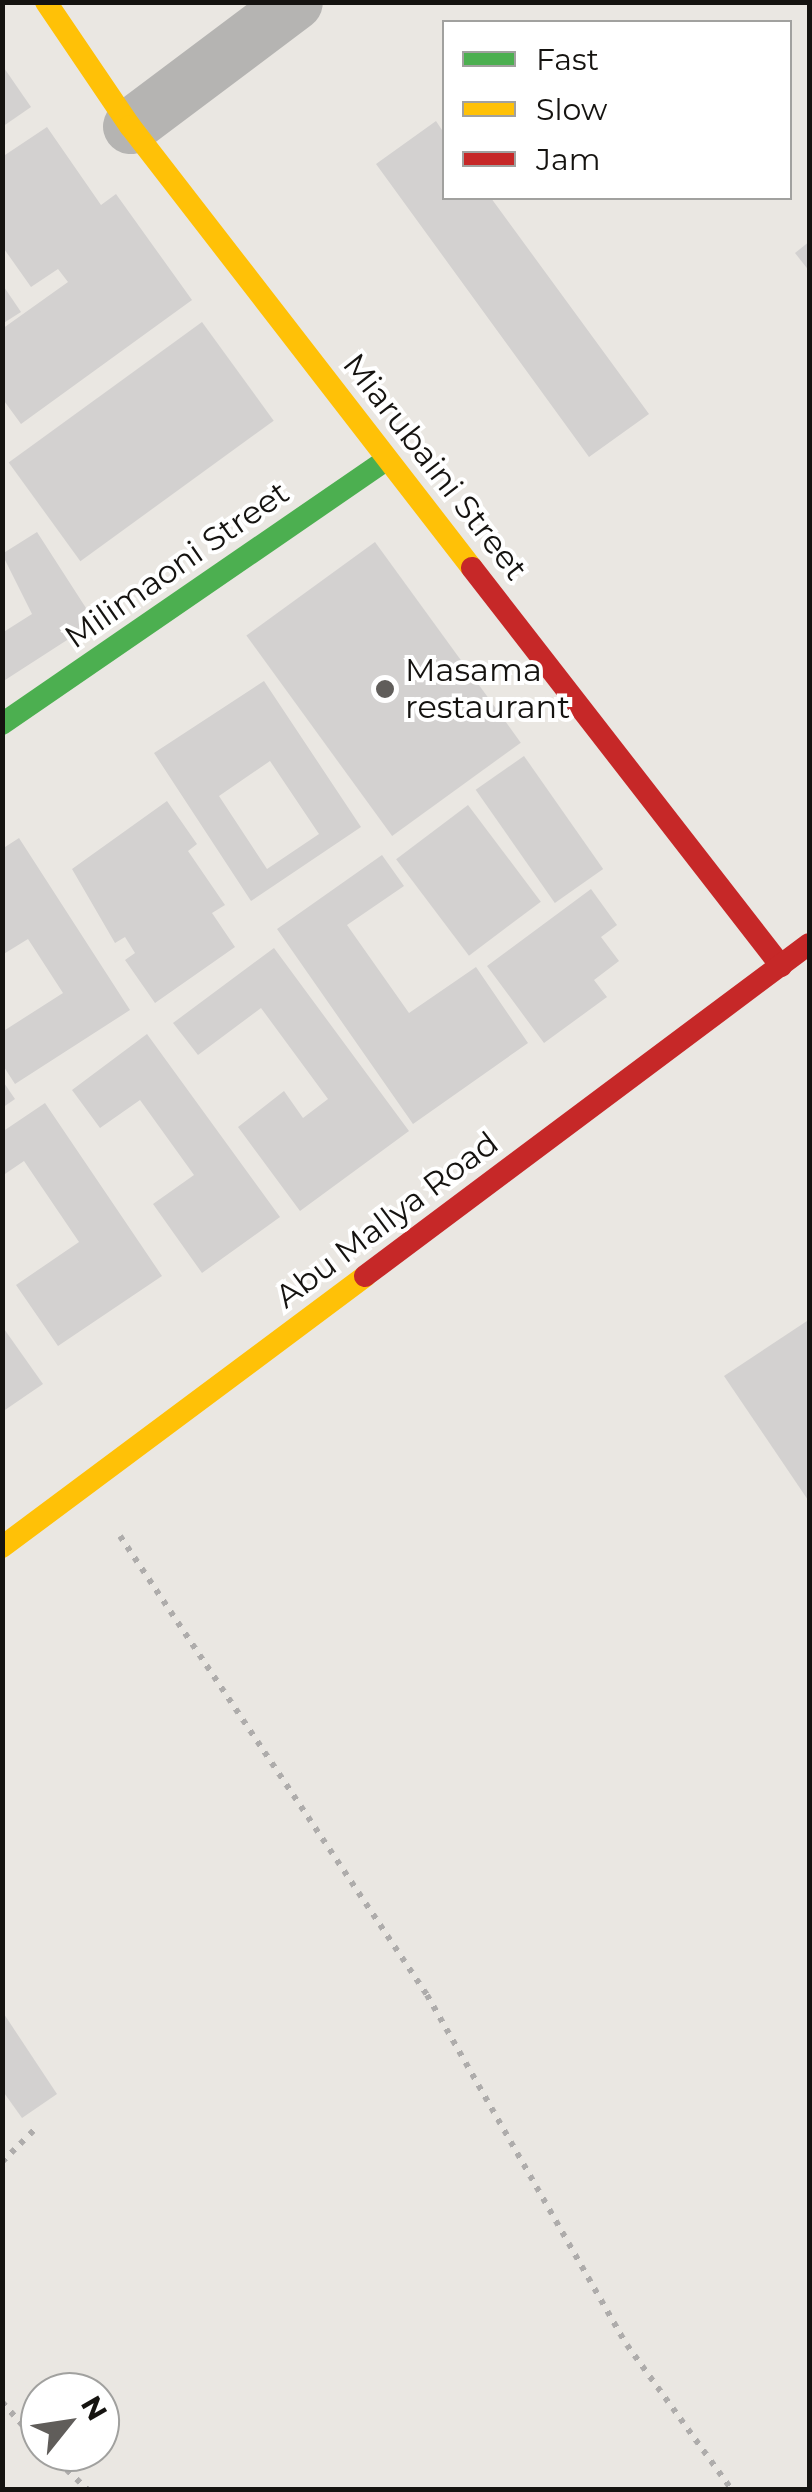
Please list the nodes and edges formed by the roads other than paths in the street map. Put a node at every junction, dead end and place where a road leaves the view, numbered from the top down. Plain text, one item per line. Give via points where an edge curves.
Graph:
1 (46, 2) edge
2 (295, 2) edge
3 (130, 126) junction
4 (388, 459) junction
5 (2, 724) edge
6 (810, 944) edge
7 (781, 966) junction
8 (2, 1547) edge

1 - 3 street, Miarubaini Street
2 - 3 street
3 - 4 street, Miarubaini Street
4 - 5 street, Milimaoni Street
4 - 7 street, Miarubaini Street
6 - 7 street, Abu Mallya Road
7 - 8 street, Abu Mallya Road

